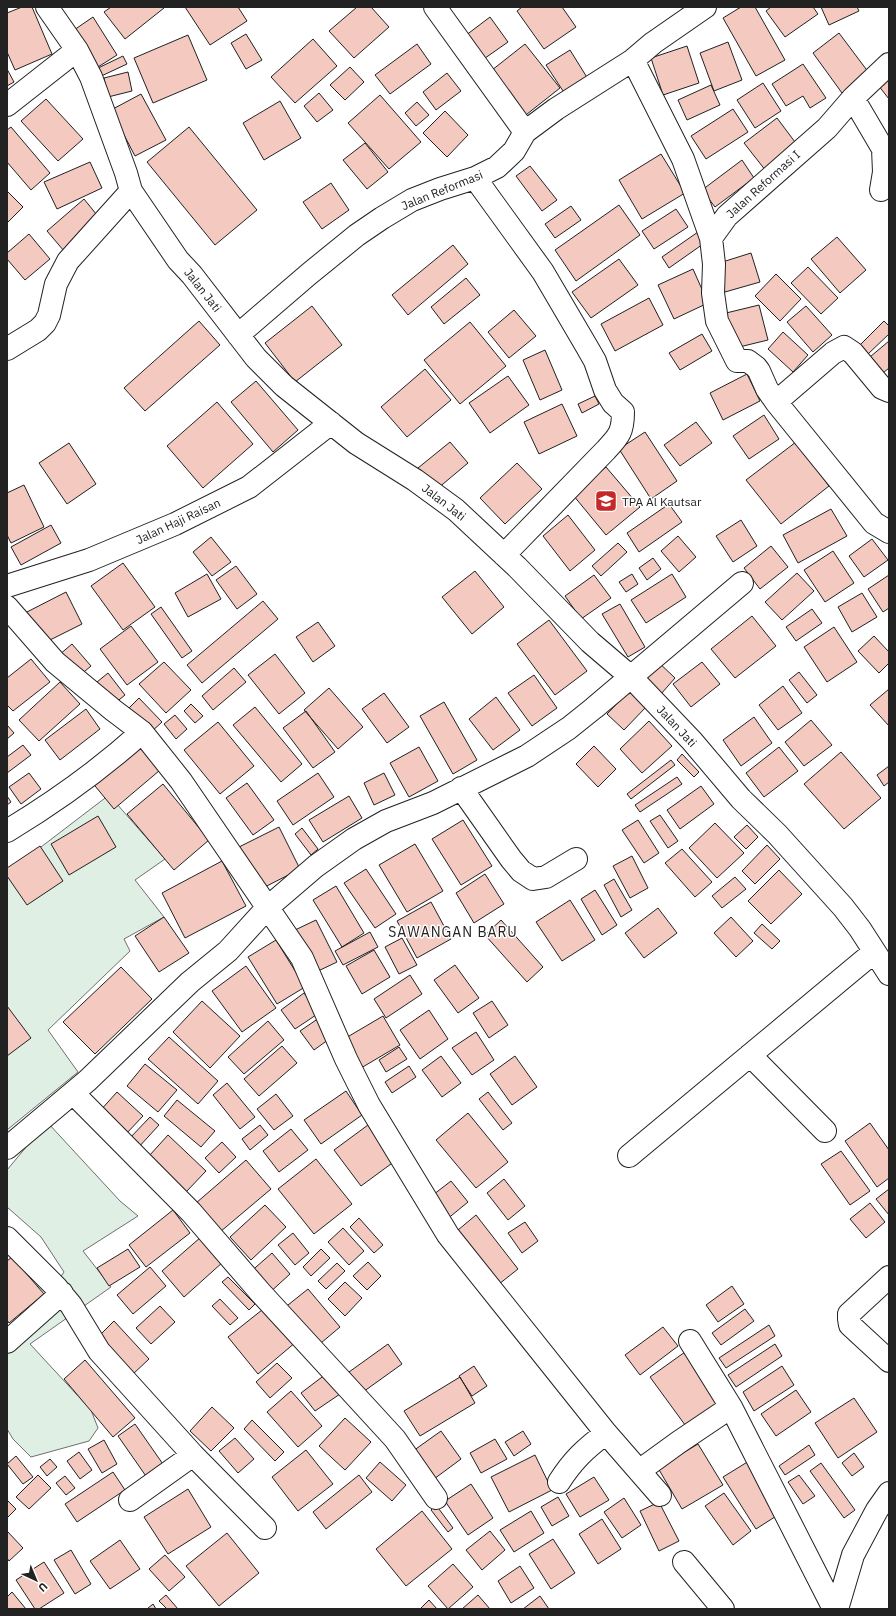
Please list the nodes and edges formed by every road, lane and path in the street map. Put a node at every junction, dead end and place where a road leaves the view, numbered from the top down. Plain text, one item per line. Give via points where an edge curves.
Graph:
1 (435, 7) edge
2 (705, 7) edge
3 (50, 8) edge
4 (77, 50) junction
5 (633, 60) junction
6 (889, 64) edge
7 (853, 98) junction
8 (7, 105) edge
9 (525, 132) junction
10 (475, 178) junction
11 (881, 190) dead end
12 (131, 191) junction
13 (710, 238) junction
14 (238, 335) junction
15 (7, 349) edge
16 (889, 391) edge
17 (776, 402) junction
18 (331, 423) junction
19 (889, 532) edge
20 (504, 555) junction
21 (742, 583) dead end
22 (7, 586) edge
23 (7, 607) edge
24 (631, 677) junction
25 (142, 732) junction
26 (461, 788) junction
27 (7, 831) edge
28 (576, 859) dead end
29 (267, 908) junction
30 (874, 952) junction
31 (889, 974) edge
32 (750, 1055) junction
33 (73, 1093) junction
34 (825, 1131) dead end
35 (7, 1148) edge
36 (629, 1156) dead end
37 (7, 1238) edge
38 (889, 1277) edge
39 (62, 1293) junction
40 (690, 1341) dead end
41 (7, 1342) edge
42 (889, 1361) edge
43 (731, 1408) junction
44 (606, 1434) junction
45 (193, 1455) junction
46 (639, 1472) junction
47 (559, 1482) dead end
48 (889, 1493) edge
49 (660, 1496) dead end
50 (436, 1498) dead end
51 (130, 1500) dead end
52 (265, 1528) dead end
53 (684, 1562) dead end
54 (723, 1609) edge
55 (836, 1609) edge

1 - 9 street
2 - 5 street, Jalan Reformasi
3 - 4 street, Jalan Jati
4 - 8 street
4 - 12 street, Jalan Jati via 90,77
5 - 9 street, Jalan Reformasi
5 - 13 street via 683,159
6 - 7 street, Jalan Reformasi I
7 - 11 street via 883,149 884,172
7 - 13 street, Jalan Reformasi I via 827,128 727,216
9 - 10 street, Jalan Reformasi via 505,161
10 - 14 street, Jalan Reformasi via 412,200 382,218 326,259
10 - 20 street via 543,272 595,361 605,390 613,403 623,412 620,434
12 - 14 street, Jalan Jati via 178,260
12 - 15 street via 68,261 56,284 45,323
13 - 17 street via 714,264 713,293 716,321 737,361 748,361 756,367
14 - 18 street, Jalan Jati via 256,358 284,386
16 - 17 street via 882,388 853,353 844,347 833,353
17 - 19 street via 874,523
18 - 20 street, Jalan Jati via 356,443 416,480 456,510
18 - 22 street, Jalan Haji Raisan via 249,487 175,524 89,560
20 - 24 street, Jalan Jati via 590,642
21 - 24 street
23 - 25 street via 55,662
24 - 26 street via 569,728 526,756
24 - 30 street, Jalan Jati via 692,741 741,799 813,873 860,928
25 - 27 street via 118,754 66,793
25 - 29 street via 181,782
26 - 28 street via 511,859 533,880 546,877
26 - 29 street via 433,803 386,821 354,839 316,866
29 - 33 street via 228,951 190,982
29 - 44 street via 302,958 369,1105 448,1235
30 - 31 street, Jalan Jati
30 - 32 street
32 - 34 street
32 - 36 street
33 - 35 street
33 - 50 street via 192,1212 260,1292 395,1439
37 - 39 street
38 - 42 street via 849,1314 849,1319 850,1325
39 - 41 street
39 - 45 street via 99,1351
40 - 43 street
43 - 46 street
43 - 55 street
44 - 46 street
44 - 47 street via 569,1465
45 - 51 street
45 - 52 street
46 - 49 street
48 - 55 street via 853,1555
53 - 54 street

